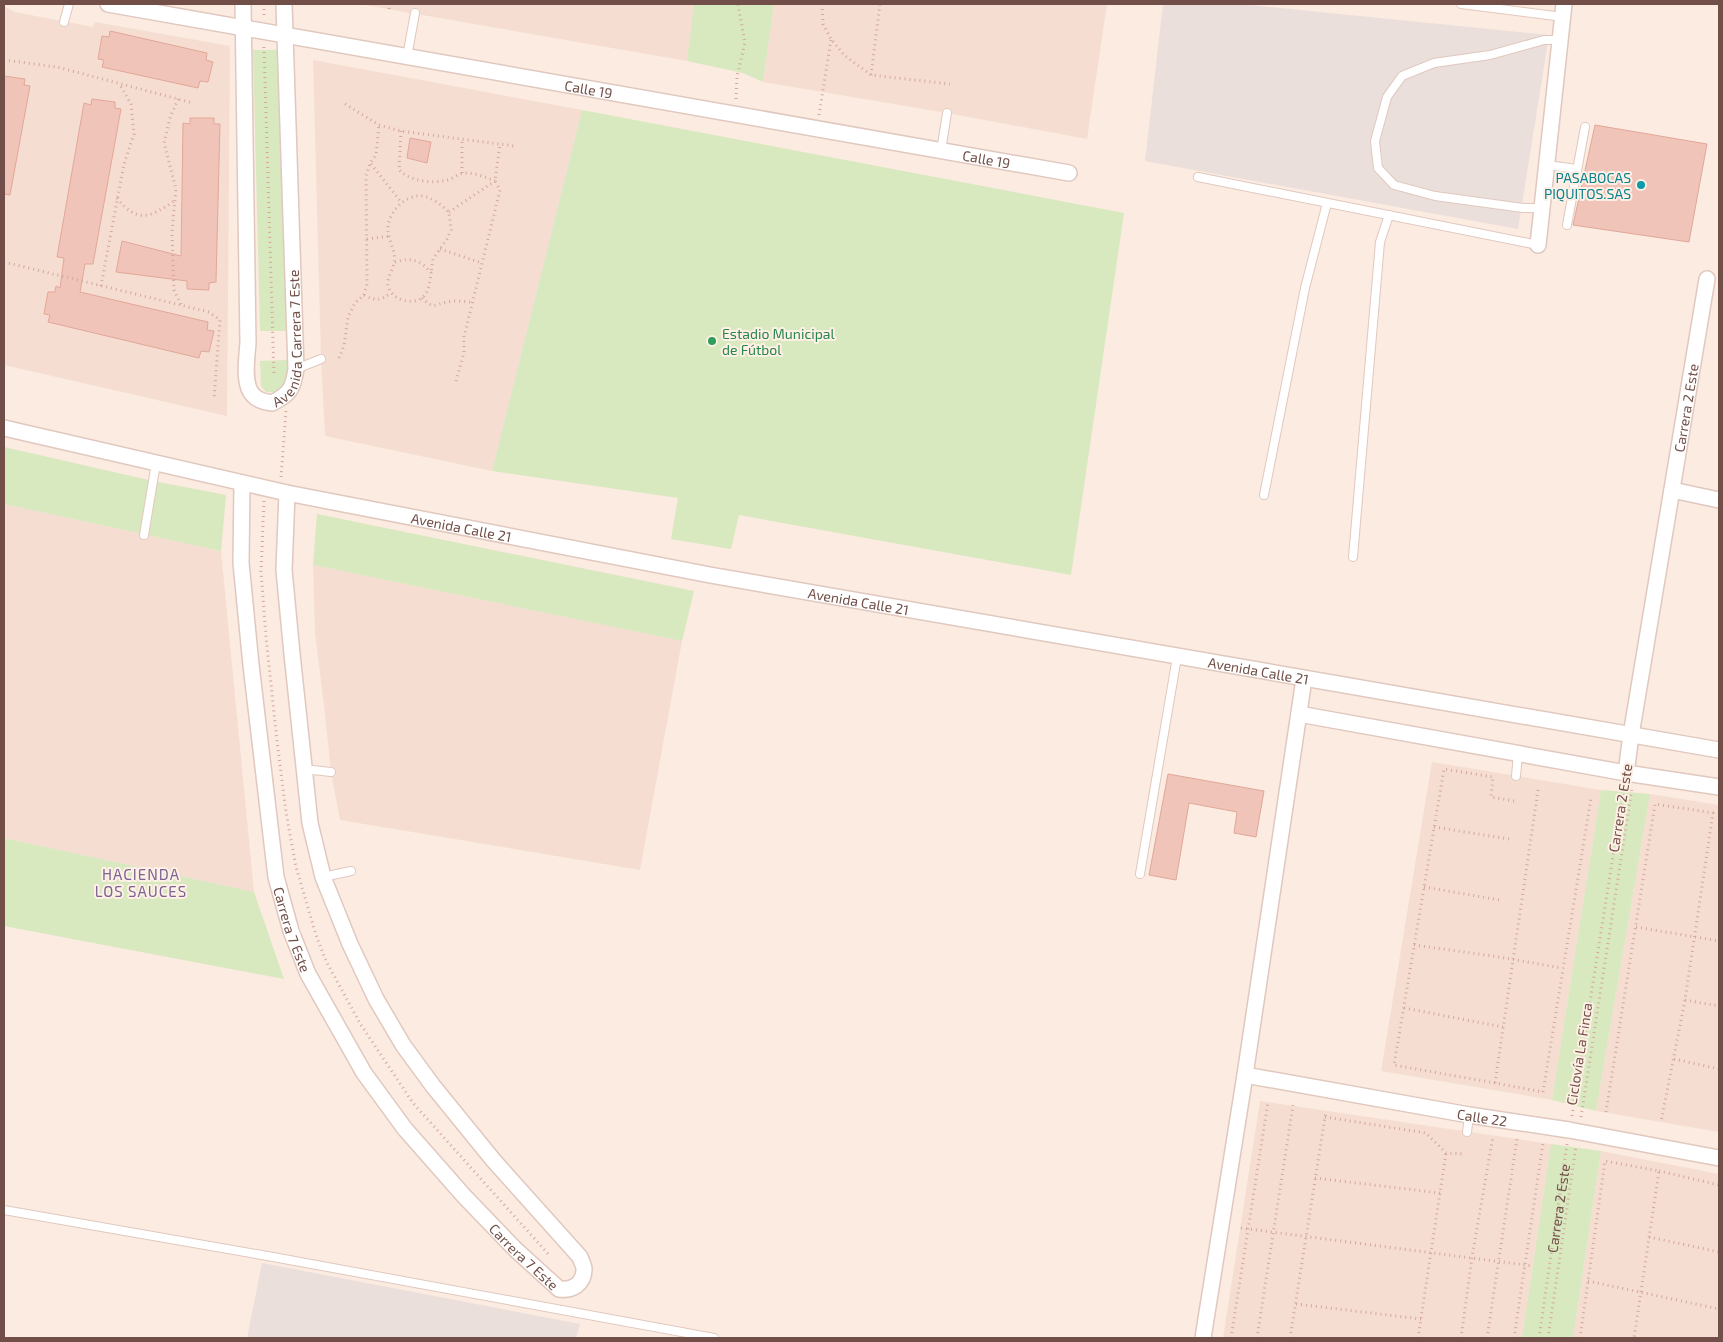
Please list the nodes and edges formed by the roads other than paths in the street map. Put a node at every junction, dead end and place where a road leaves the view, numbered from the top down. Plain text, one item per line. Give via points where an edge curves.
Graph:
1 (69, 4) edge
2 (108, 4) edge
3 (243, 4) edge
4 (284, 4) edge
5 (1461, 4) edge
6 (1564, 10) edge
7 (415, 13) dead end
8 (64, 22) dead end
9 (244, 28) junction
10 (285, 36) junction
11 (1560, 40) junction
12 (407, 57) junction
13 (947, 113) dead end
14 (1585, 127) dead end
15 (941, 151) junction
16 (1547, 165) junction
17 (1577, 169) junction
18 (1069, 173) dead end
19 (1198, 177) dead end
20 (1327, 203) junction
21 (1542, 208) junction
22 (1390, 215) junction
23 (1567, 225) dead end
24 (1538, 245) joint
25 (1707, 279) dead end
26 (321, 359) dead end
27 (296, 369) junction
28 (4, 428) edge
29 (156, 463) junction
30 (242, 483) junction
31 (1672, 490) junction
32 (284, 492) junction
33 (1264, 494) dead end
34 (1719, 500) edge
35 (144, 535) dead end
36 (1353, 557) dead end
37 (1177, 657) junction
38 (1304, 679) junction
39 (1299, 714) junction
40 (1631, 735) junction
41 (1719, 750) edge
42 (1518, 754) junction
43 (303, 769) junction
44 (330, 772) dead end
45 (1630, 773) junction
46 (1516, 776) dead end
47 (1719, 787) edge
48 (351, 871) dead end
49 (1140, 874) dead end
50 (323, 877) junction
51 (1245, 1076) junction
52 (1469, 1115) junction
53 (1467, 1132) dead end
54 (1719, 1158) edge
55 (4, 1210) edge
56 (714, 1338) edge
57 (1203, 1338) edge

1 - 8 lane
2 - 9 street, Calle 19
3 - 9 street, Avenida Carrera 7 Este
4 - 10 street, Avenida Carrera 7 Este
5 - 6 lane
6 - 11 street
7 - 12 lane
9 - 10 street, Calle 19
9 - 27 street, Avenida Carrera 7 Este via 246,380 253,395 272,403 287,396 294,384
10 - 12 street, Calle 19
10 - 27 street, Avenida Carrera 7 Este
11 - 16 street
11 - 21 lane via 1544,40 1490,55 1434,63 1402,76 1387,97 1375,141 1378,168 1394,186 1434,196
12 - 15 street, Calle 19
13 - 15 lane
14 - 17 lane
15 - 18 street, Calle 19
16 - 17 lane
16 - 21 street
17 - 23 lane
19 - 20 lane
20 - 22 lane
20 - 33 lane via 1305,288
21 - 24 street
22 - 24 lane
22 - 36 lane via 1380,242
25 - 31 street, Carrera 2 Este
26 - 27 lane
28 - 29 street, Avenida Calle 21
29 - 30 street, Avenida Calle 21
29 - 35 lane
30 - 32 street, Avenida Calle 21
30 - 50 street, Carrera 7 Este via 240,563 276,878 291,931 308,974 364,1073 405,1129 515,1249 559,1288 574,1288 584,1268 580,1257 494,1161 403,1045 376,999
31 - 34 street
31 - 40 street, Carrera 2 Este
32 - 37 street, Avenida Calle 21 via 710,575
32 - 43 street, Carrera 7 Este via 284,570
37 - 38 street, Avenida Calle 21
37 - 49 lane
38 - 39 street
38 - 40 street, Avenida Calle 21
39 - 42 street
39 - 51 street
40 - 41 street, Avenida Calle 21
40 - 45 street, Carrera 2 Este
42 - 45 street
42 - 46 lane
43 - 44 lane
43 - 50 street, Carrera 7 Este via 310,823
45 - 47 street
48 - 50 lane
51 - 52 street, Calle 22
51 - 57 street
52 - 53 lane
52 - 54 street, Calle 22
55 - 56 lane

